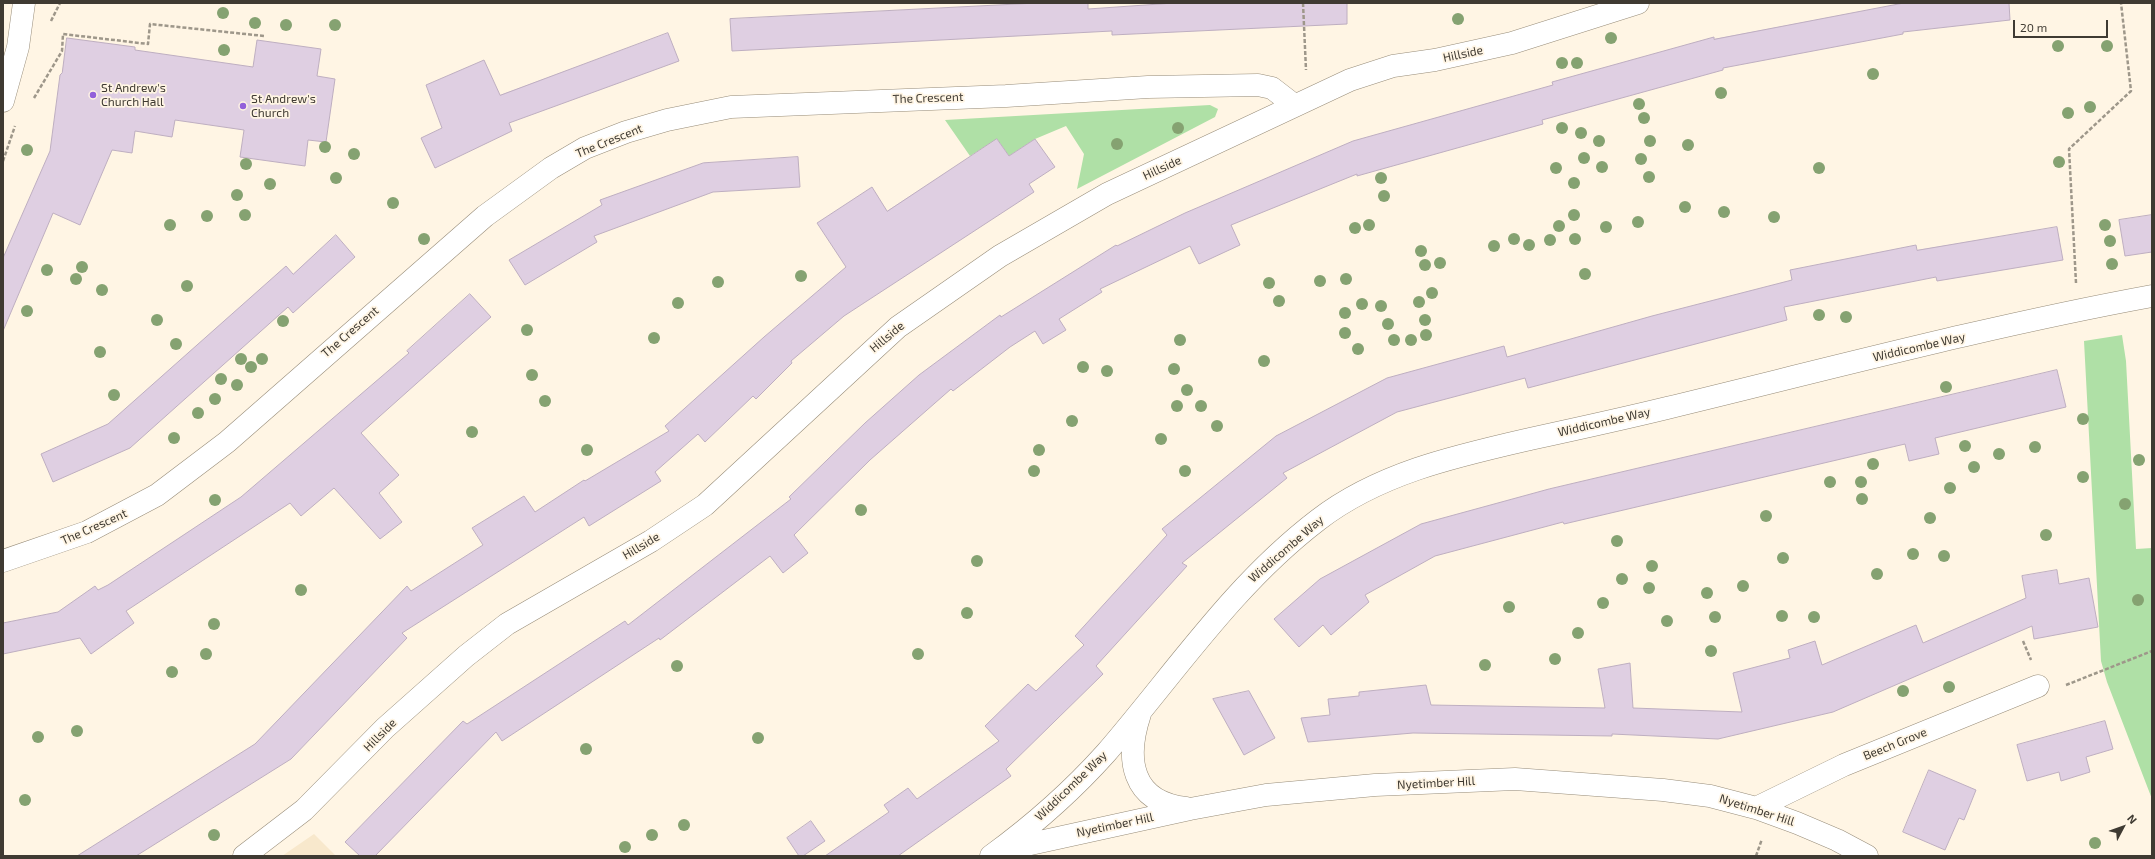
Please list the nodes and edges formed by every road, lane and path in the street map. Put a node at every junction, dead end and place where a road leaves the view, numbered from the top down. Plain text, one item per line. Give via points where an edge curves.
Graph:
1 (1303, 3) edge
2 (1638, 3) edge
3 (2121, 3) edge
4 (26, 6) edge
5 (264, 36) dead end
6 (3, 101) edge
7 (1301, 102) junction
8 (29, 104) dead end
9 (2152, 296) edge
10 (2077, 310) junction
11 (3, 561) edge
12 (2023, 641) dead end
13 (2152, 651) edge
14 (2032, 664) dead end
15 (2038, 686) joint
16 (1142, 707) junction
17 (1756, 808) junction
18 (1190, 809) junction
19 (1764, 837) dead end
20 (995, 853) edge
21 (244, 856) edge
22 (1756, 856) edge
23 (1867, 856) edge

1 - 7 path
2 - 7 street, Hillside via 1512,43 1435,60 1393,66 1350,80
3 - 10 path via 2131,91 2069,149
4 - 6 street via 15,63
5 - 8 path via 150,24 148,44 64,34 62,51
7 - 11 street, The Crescent via 1272,88 1258,85 1148,87 1006,96 731,107 667,120 626,132 586,148 549,169 496,207 226,442 157,495 87,532
7 - 21 street, Hillside via 1107,194 1000,256 933,302 898,327 852,367 705,505 651,541 507,624 466,656 385,728 304,810
9 - 10 street, Widdicombe Way
10 - 16 street, Widdicombe Way via 1496,447 1435,462 1396,476 1325,515 1270,560 1206,629
12 - 14 path
13 - 15 path via 2062,687
15 - 17 street, Beech Grove via 1844,765
16 - 18 street, Widdicombe Way via 1133,750 1138,779 1142,787 1158,802
16 - 20 street, Widdicombe Way via 1104,755 1072,788
17 - 18 street, Nyetimber Hill via 1710,796 1663,790 1515,779 1315,790
17 - 23 street, Nyetimber Hill via 1837,840
18 - 20 street, Nyetimber Hill
19 - 22 path

